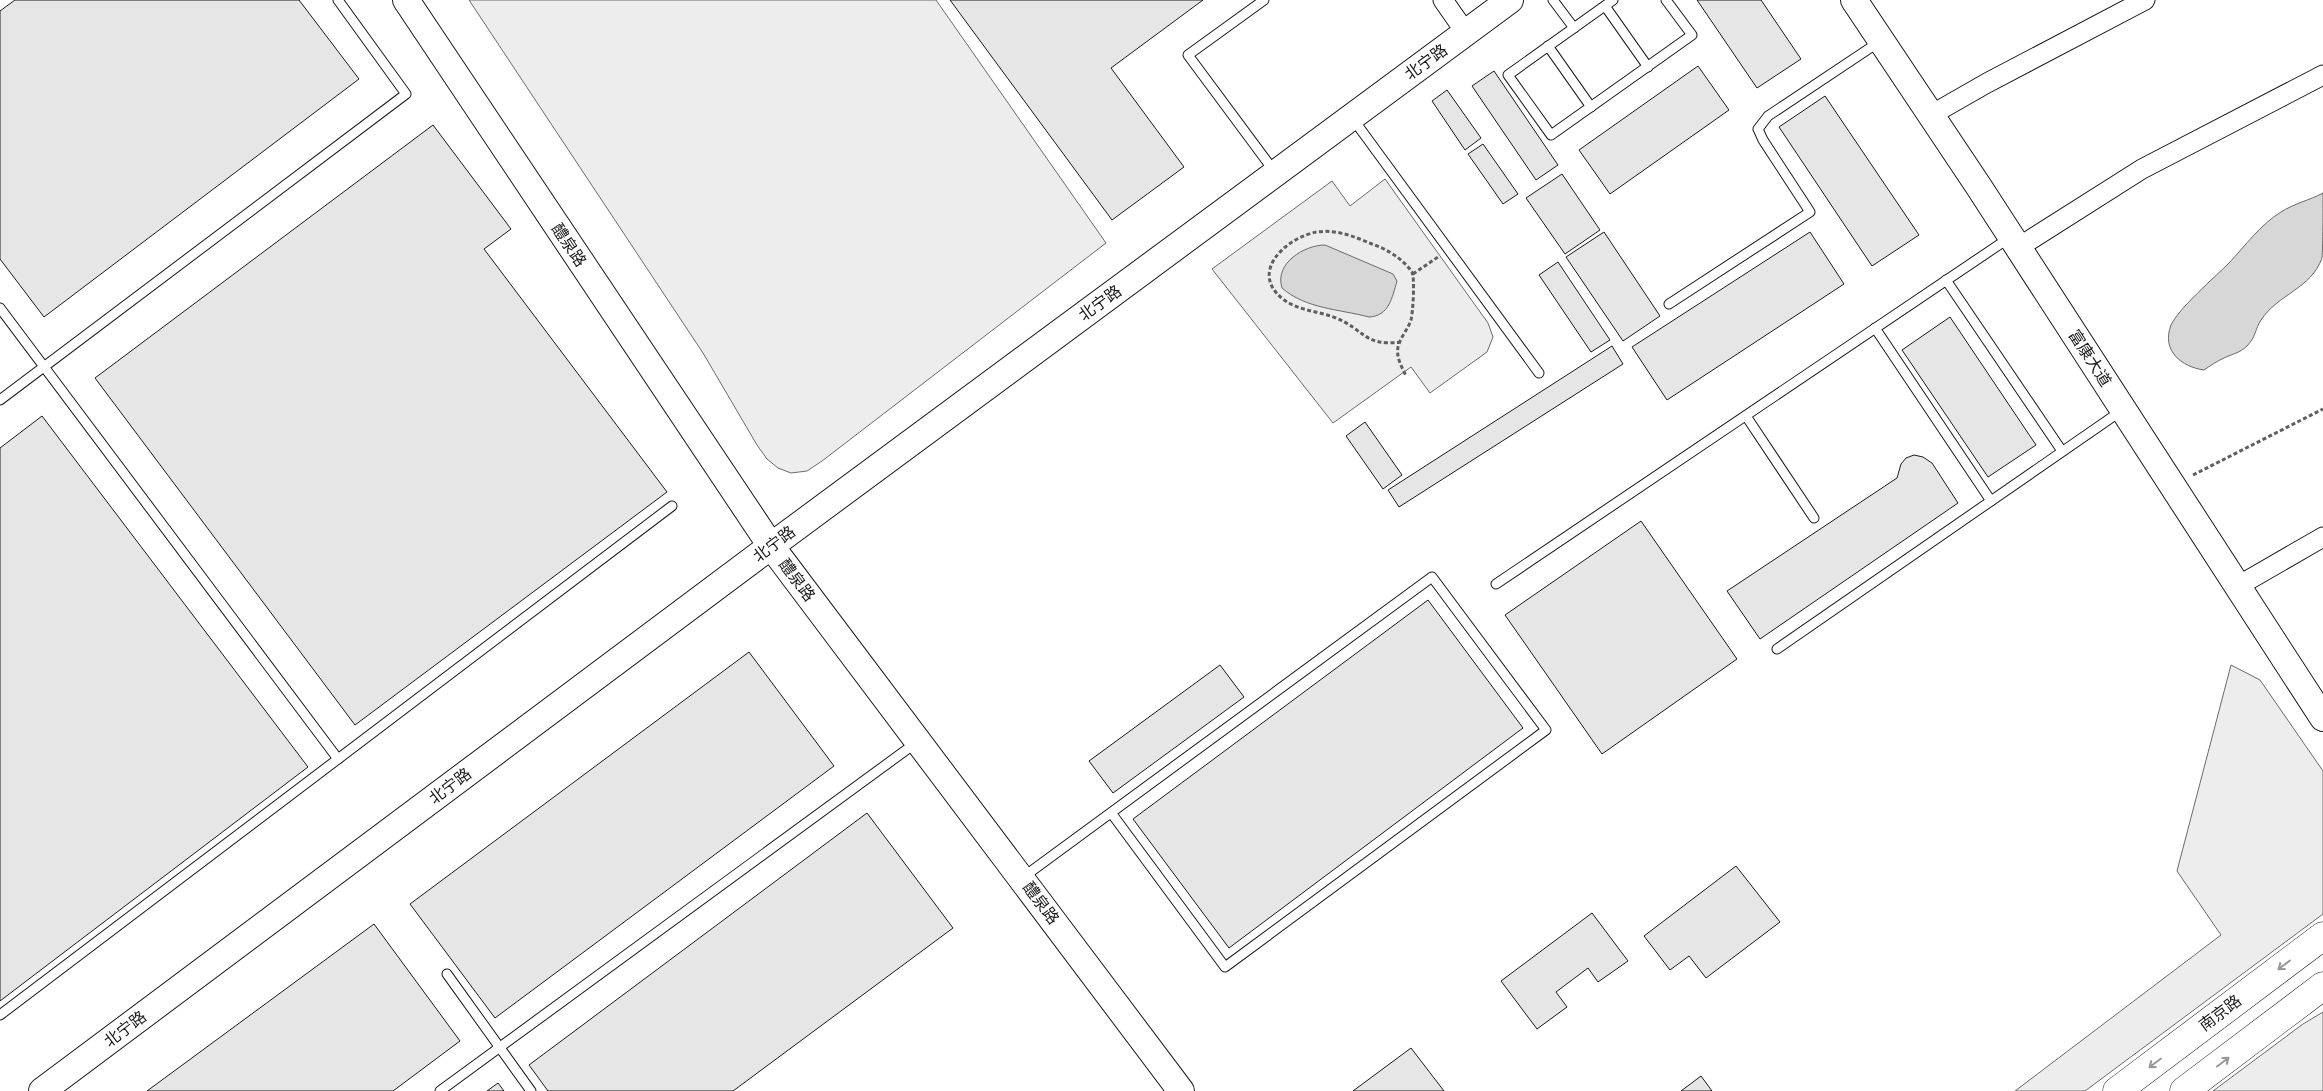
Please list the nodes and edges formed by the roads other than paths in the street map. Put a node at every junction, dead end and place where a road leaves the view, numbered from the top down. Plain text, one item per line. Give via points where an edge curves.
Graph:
1 (338, 0) edge
2 (406, 0) edge
3 (1264, 0) edge
4 (1443, 0) edge
5 (1510, 0) edge
6 (1553, 0) edge
7 (1613, 0) edge
8 (1666, 0) edge
9 (1854, 0) edge
10 (2145, 0) edge
11 (1605, 6) junction
12 (1574, 28) junction
13 (1466, 33) junction
14 (1882, 41) junction
15 (1548, 46) junction
16 (1648, 67) junction
17 (2323, 75) edge
18 (1591, 107) junction
19 (1931, 115) junction
20 (1352, 116) junction
21 (1276, 173) junction
22 (2015, 242) junction
23 (1946, 280) junction
24 (1669, 304) dead end
25 (0, 308) edge
26 (1876, 328) junction
27 (44, 367) junction
28 (1539, 373) dead end
29 (0, 400) edge
30 (2123, 409) junction
31 (1746, 416) junction
32 (2062, 451) junction
33 (1991, 500) junction
34 (672, 506) dead end
35 (1814, 518) dead end
36 (2323, 537) edge
37 (771, 546) junction
38 (1496, 584) dead end
39 (2238, 586) junction
40 (1778, 649) dead end
41 (2321, 710) edge
42 (919, 740) junction
43 (338, 759) junction
44 (1112, 814) junction
45 (1022, 878) junction
46 (2323, 936) edge
47 (447, 974) dead end
48 (2323, 986) edge
49 (2323, 998) edge
50 (0, 1014) edge
51 (2259, 1035) junction
52 (499, 1047) junction
53 (49, 1089) edge
54 (440, 1091) edge
55 (531, 1091) edge
56 (1181, 1091) edge
57 (2117, 1091) edge
58 (2184, 1091) edge

1 - 27 lane via 406,94
2 - 37 street, 醴泉路
3 - 21 lane via 1188,55
4 - 13 street
5 - 13 street, 北宁路
6 - 12 lane
7 - 11 lane
8 - 16 lane via 1692,36
9 - 14 street, 富康大道
10 - 19 street
11 - 12 lane
11 - 16 lane
12 - 15 lane
13 - 20 street, 北宁路
14 - 19 street, 富康大道
14 - 24 lane via 1768,116 1758,129 1810,212
15 - 18 lane
15 - 18 lane via 1508,75 1518,90 1551,135
16 - 18 lane
17 - 22 street via 2142,169
19 - 22 street, 富康大道
20 - 21 street, 北宁路
20 - 28 lane
21 - 37 street, 北宁路
22 - 23 lane
22 - 30 street, 富康大道
23 - 26 lane
23 - 32 lane
25 - 27 lane
26 - 31 lane
26 - 33 lane
27 - 29 lane
27 - 43 lane
30 - 32 lane
30 - 39 street, 富康大道
31 - 35 lane
31 - 38 lane
32 - 33 lane
33 - 40 lane
34 - 43 lane
36 - 39 street
37 - 42 street, 醴泉路
37 - 53 street, 北宁路
39 - 41 street, 富康大道
42 - 45 street, 醴泉路
42 - 52 lane
43 - 50 lane
44 - 44 lane via 1432,577 1546,730 1226,967
44 - 45 lane
45 - 56 street, 醴泉路
46 -> 57 main road, 南京路
47 - 52 lane
48 - 51 main road
49 - 51 main road
58 -> 51 main road
52 - 54 lane
52 - 55 lane

